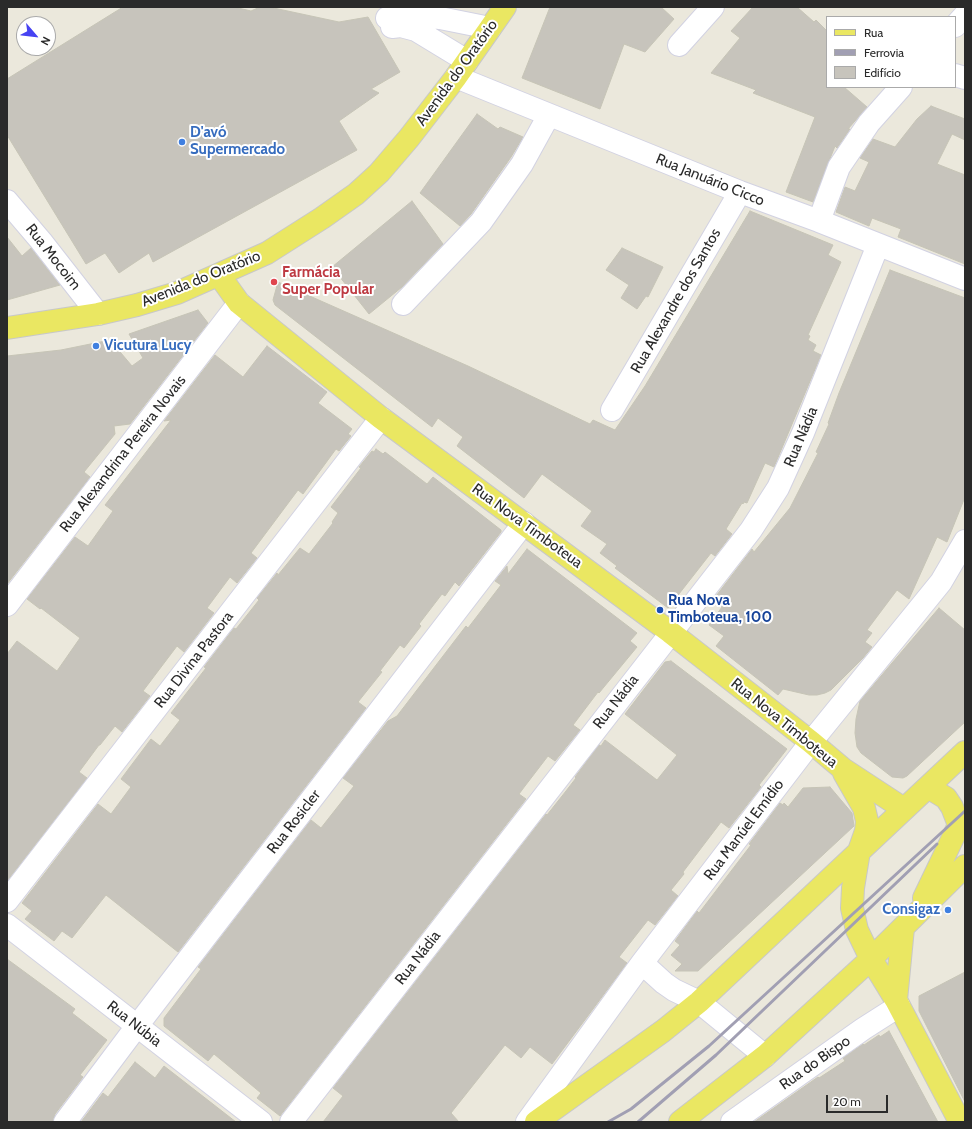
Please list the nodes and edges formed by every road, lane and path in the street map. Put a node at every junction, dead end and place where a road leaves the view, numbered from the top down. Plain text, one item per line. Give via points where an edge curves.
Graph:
1 (505, 7) edge
2 (713, 7) edge
3 (965, 15) edge
4 (956, 25) edge
5 (490, 28) junction
6 (679, 45) dead end
7 (461, 69) junction
8 (900, 88) edge
9 (549, 115) junction
10 (740, 192) junction
11 (7, 201) edge
12 (819, 221) junction
13 (878, 245) junction
14 (219, 275) junction
15 (965, 279) edge
16 (239, 303) junction
17 (403, 304) dead end
18 (98, 314) junction
19 (7, 328) edge
20 (612, 410) dead end
21 (381, 418) junction
22 (524, 523) junction
23 (965, 541) edge
24 (7, 605) edge
25 (670, 632) junction
26 (811, 742) junction
27 (965, 752) edge
28 (842, 769) junction
29 (928, 787) junction
30 (904, 809) junction
31 (859, 851) junction
32 (965, 866) edge
33 (7, 901) edge
34 (910, 921) junction
35 (7, 925) edge
36 (871, 959) junction
37 (642, 963) junction
38 (699, 1002) junction
39 (897, 1003) junction
40 (137, 1026) junction
41 (765, 1056) junction
42 (65, 1122) edge
43 (261, 1122) edge
44 (291, 1122) edge
45 (527, 1122) edge
46 (536, 1122) edge
47 (680, 1122) edge
48 (732, 1122) edge
49 (960, 1122) edge

1 - 5 main road, Avenida do Oratório
2 - 6 street
3 - 4 street
5 - 7 main road, Avenida do Oratório
5 - 7 street, Rua Januário Cicco via 415,15 402,15 389,23 416,30
7 - 9 street, Rua Januário Cicco
7 - 14 main road, Avenida do Oratório via 379,173 356,194 267,253
8 - 12 street via 869,123 839,167
9 - 10 street, Rua Januário Cicco
9 - 17 street via 522,164 481,222
10 - 12 street, Rua Januário Cicco
10 - 20 street, Rua Alexandre dos Santos
11 - 18 street, Rua Mocoim
12 - 13 street, Rua Januário Cicco
13 - 15 street, Rua Januário Cicco
13 - 25 street, Rua Nádia via 827,375 778,488 751,530
14 - 16 main road, Rua Nova Timboteua
14 - 18 main road, Avenida do Oratório via 177,293
16 - 21 main road, Rua Nova Timboteua
16 - 24 street, Rua Alexandrina Pereira Novais
18 - 19 main road, Avenida do Oratório
21 - 22 main road, Rua Nova Timboteua
21 - 33 street, Rua Divina Pastora
22 - 25 main road, Rua Nova Timboteua
22 - 40 street, Rua Rosicler
23 - 26 street, Rua Manúel Emídio via 941,582
25 - 26 main road, Rua Nova Timboteua
25 - 44 street, Rua Nádia
26 - 28 main road, Rua Nova Timboteua
26 - 37 street, Rua Manúel Emídio
27 - 29 main road
28 - 30 main road, Rua Nova Timboteua
28 - 31 main road, Rua Nova Timboteua via 864,808 866,831
29 - 30 main road
29 - 34 main road via 946,798 959,825
30 - 31 main road
31 - 36 main road, Rua Nova Timboteua via 852,908 857,930
31 - 38 main road
32 - 34 main road
34 - 36 main road
34 - 39 main road
35 - 40 street, Rua Núbia
36 - 39 main road, Rua Nova Timboteua
36 - 41 main road
37 - 38 street via 674,990
37 - 45 street, Rua Manúel Emídio
38 - 41 street
38 - 46 main road via 663,1031
39 - 48 street, Rua do Bispo
39 - 49 main road, Rua Nova Timboteua
40 - 42 street, Rua Rosicler
40 - 43 street, Rua Núbia
41 - 47 main road

